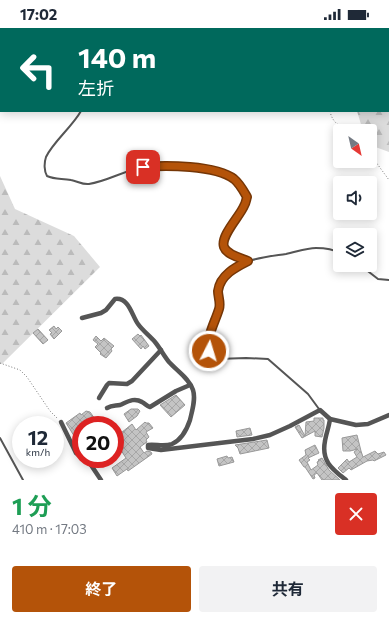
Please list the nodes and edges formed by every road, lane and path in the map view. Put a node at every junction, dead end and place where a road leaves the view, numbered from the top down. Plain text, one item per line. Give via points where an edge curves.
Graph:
1 (80, 112) edge
2 (330, 112) edge
3 (338, 124) edge
4 (377, 164) edge
5 (389, 180) edge
6 (333, 250) edge
7 (248, 261) junction
8 (369, 272) edge
9 (389, 280) edge
10 (82, 318) dead end
11 (160, 350) junction
12 (0, 363) edge
13 (190, 385) junction
14 (98, 398) dead end
15 (108, 408) dead end
16 (320, 410) junction
17 (389, 415) edge
18 (54, 416) edge
19 (330, 419) junction
20 (64, 428) edge
21 (0, 438) edge
22 (72, 445) edge
23 (93, 468) edge
24 (23, 480) edge
25 (101, 480) edge
26 (346, 480) edge

1 - 7 lane via 47,157 45,171 48,176 87,184 143,167 155,166 190,167 223,173 242,187 247,197 224,240 224,247 233,255
2 - 3 path via 331,117
4 - 5 path
6 - 7 lane via 315,248
7 - 16 lane via 227,274 220,285 219,308 208,337 209,351 218,359 268,359 308,394
8 - 9 lane via 378,279
10 - 11 street via 106,310 115,299 123,300 138,324 156,342
11 - 13 street
11 - 14 street via 132,381 127,384 109,383
12 - 18 path via 20,370
13 - 15 street via 150,406 136,400
13 - 16 street via 194,399 188,426 176,442 148,445 148,448 161,450 253,439 290,426
16 - 19 street
17 - 19 street via 368,424 356,425
19 - 26 street via 324,442 324,455 330,467
20 - 22 street
21 - 24 lane
23 - 25 street

